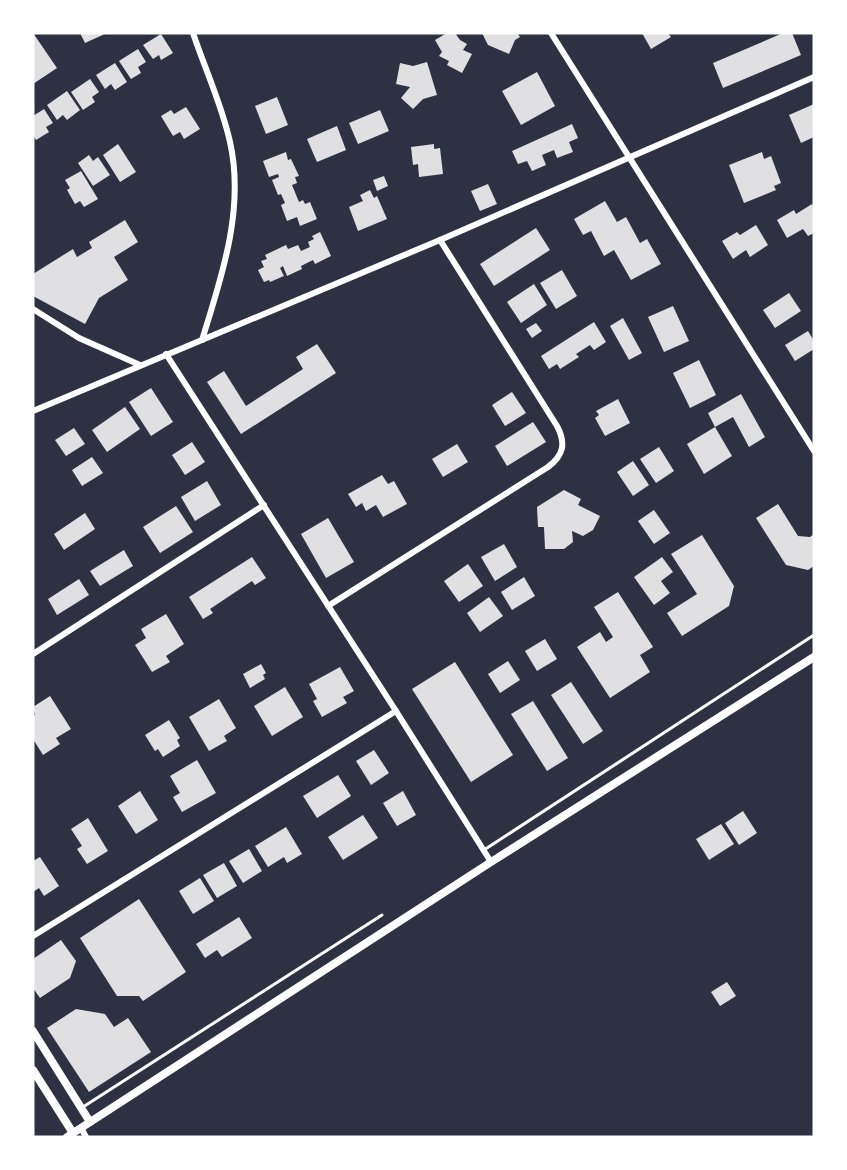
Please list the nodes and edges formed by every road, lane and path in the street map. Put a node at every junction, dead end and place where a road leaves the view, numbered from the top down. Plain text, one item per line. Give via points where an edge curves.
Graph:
1 (193, 33) edge
2 (551, 33) edge
3 (814, 77) edge
4 (629, 158) junction
5 (440, 240) junction
6 (33, 309) edge
7 (202, 340) junction
8 (166, 354) junction
9 (140, 365) junction
10 (33, 411) edge
11 (814, 451) edge
12 (264, 505) junction
13 (328, 606) junction
14 (814, 635) edge
15 (33, 654) edge
16 (814, 657) edge
17 (396, 711) junction
18 (484, 850) junction
19 (491, 862) junction
20 (382, 915) dead end
21 (33, 936) edge
22 (33, 1031) edge
23 (33, 1070) edge
24 (81, 1108) junction
25 (90, 1122) junction
26 (74, 1133) edge
27 (86, 1137) edge

1 - 7 street via 229,137 235,187 225,263
2 - 4 street
3 - 4 street
4 - 5 street
4 - 11 street
5 - 7 street
5 - 13 street via 557,426 563,449 548,467
6 - 9 street via 56,326
7 - 8 street
8 - 9 street
8 - 12 street
9 - 10 street
12 - 13 street
12 - 15 street
13 - 17 street
14 - 18 lane
16 - 19 street
17 - 18 street
17 - 21 street
18 - 19 street
19 - 25 street
20 - 24 lane
22 - 24 street
23 - 26 street
24 - 25 street
25 - 26 street
26 - 27 street

